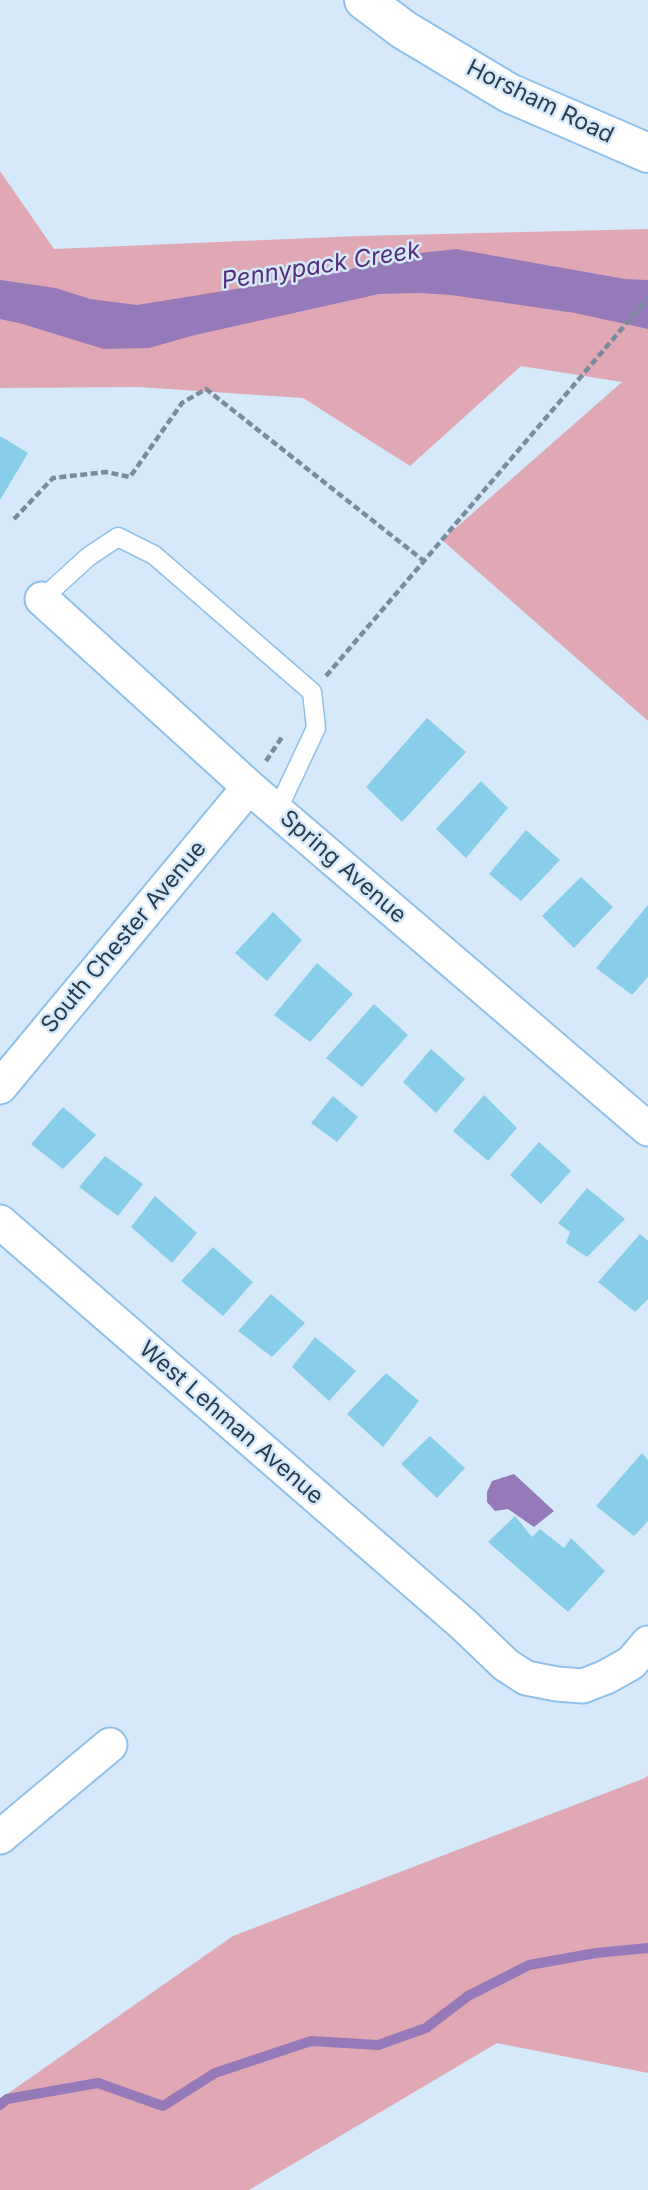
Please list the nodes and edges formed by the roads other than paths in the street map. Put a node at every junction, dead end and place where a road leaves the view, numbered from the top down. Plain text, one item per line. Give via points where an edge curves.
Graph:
1 (364, 0) edge
2 (648, 153) edge
3 (42, 599) joint
4 (249, 787) junction
5 (277, 811) junction
6 (0, 1087) edge
7 (648, 1129) edge
8 (0, 1222) edge
9 (648, 1643) edge
10 (110, 1745) dead end
11 (0, 1837) edge

1 - 2 street, Horsham Road via 404,30 509,93
3 - 4 street, Spring Avenue
3 - 5 lane via 118,537 154,555 312,692 316,728
4 - 5 street, Spring Avenue
4 - 6 street, South Chester Avenue
5 - 7 street, Spring Avenue
8 - 9 street, West Lehman Avenue via 526,1678 583,1686 631,1663
10 - 11 street

